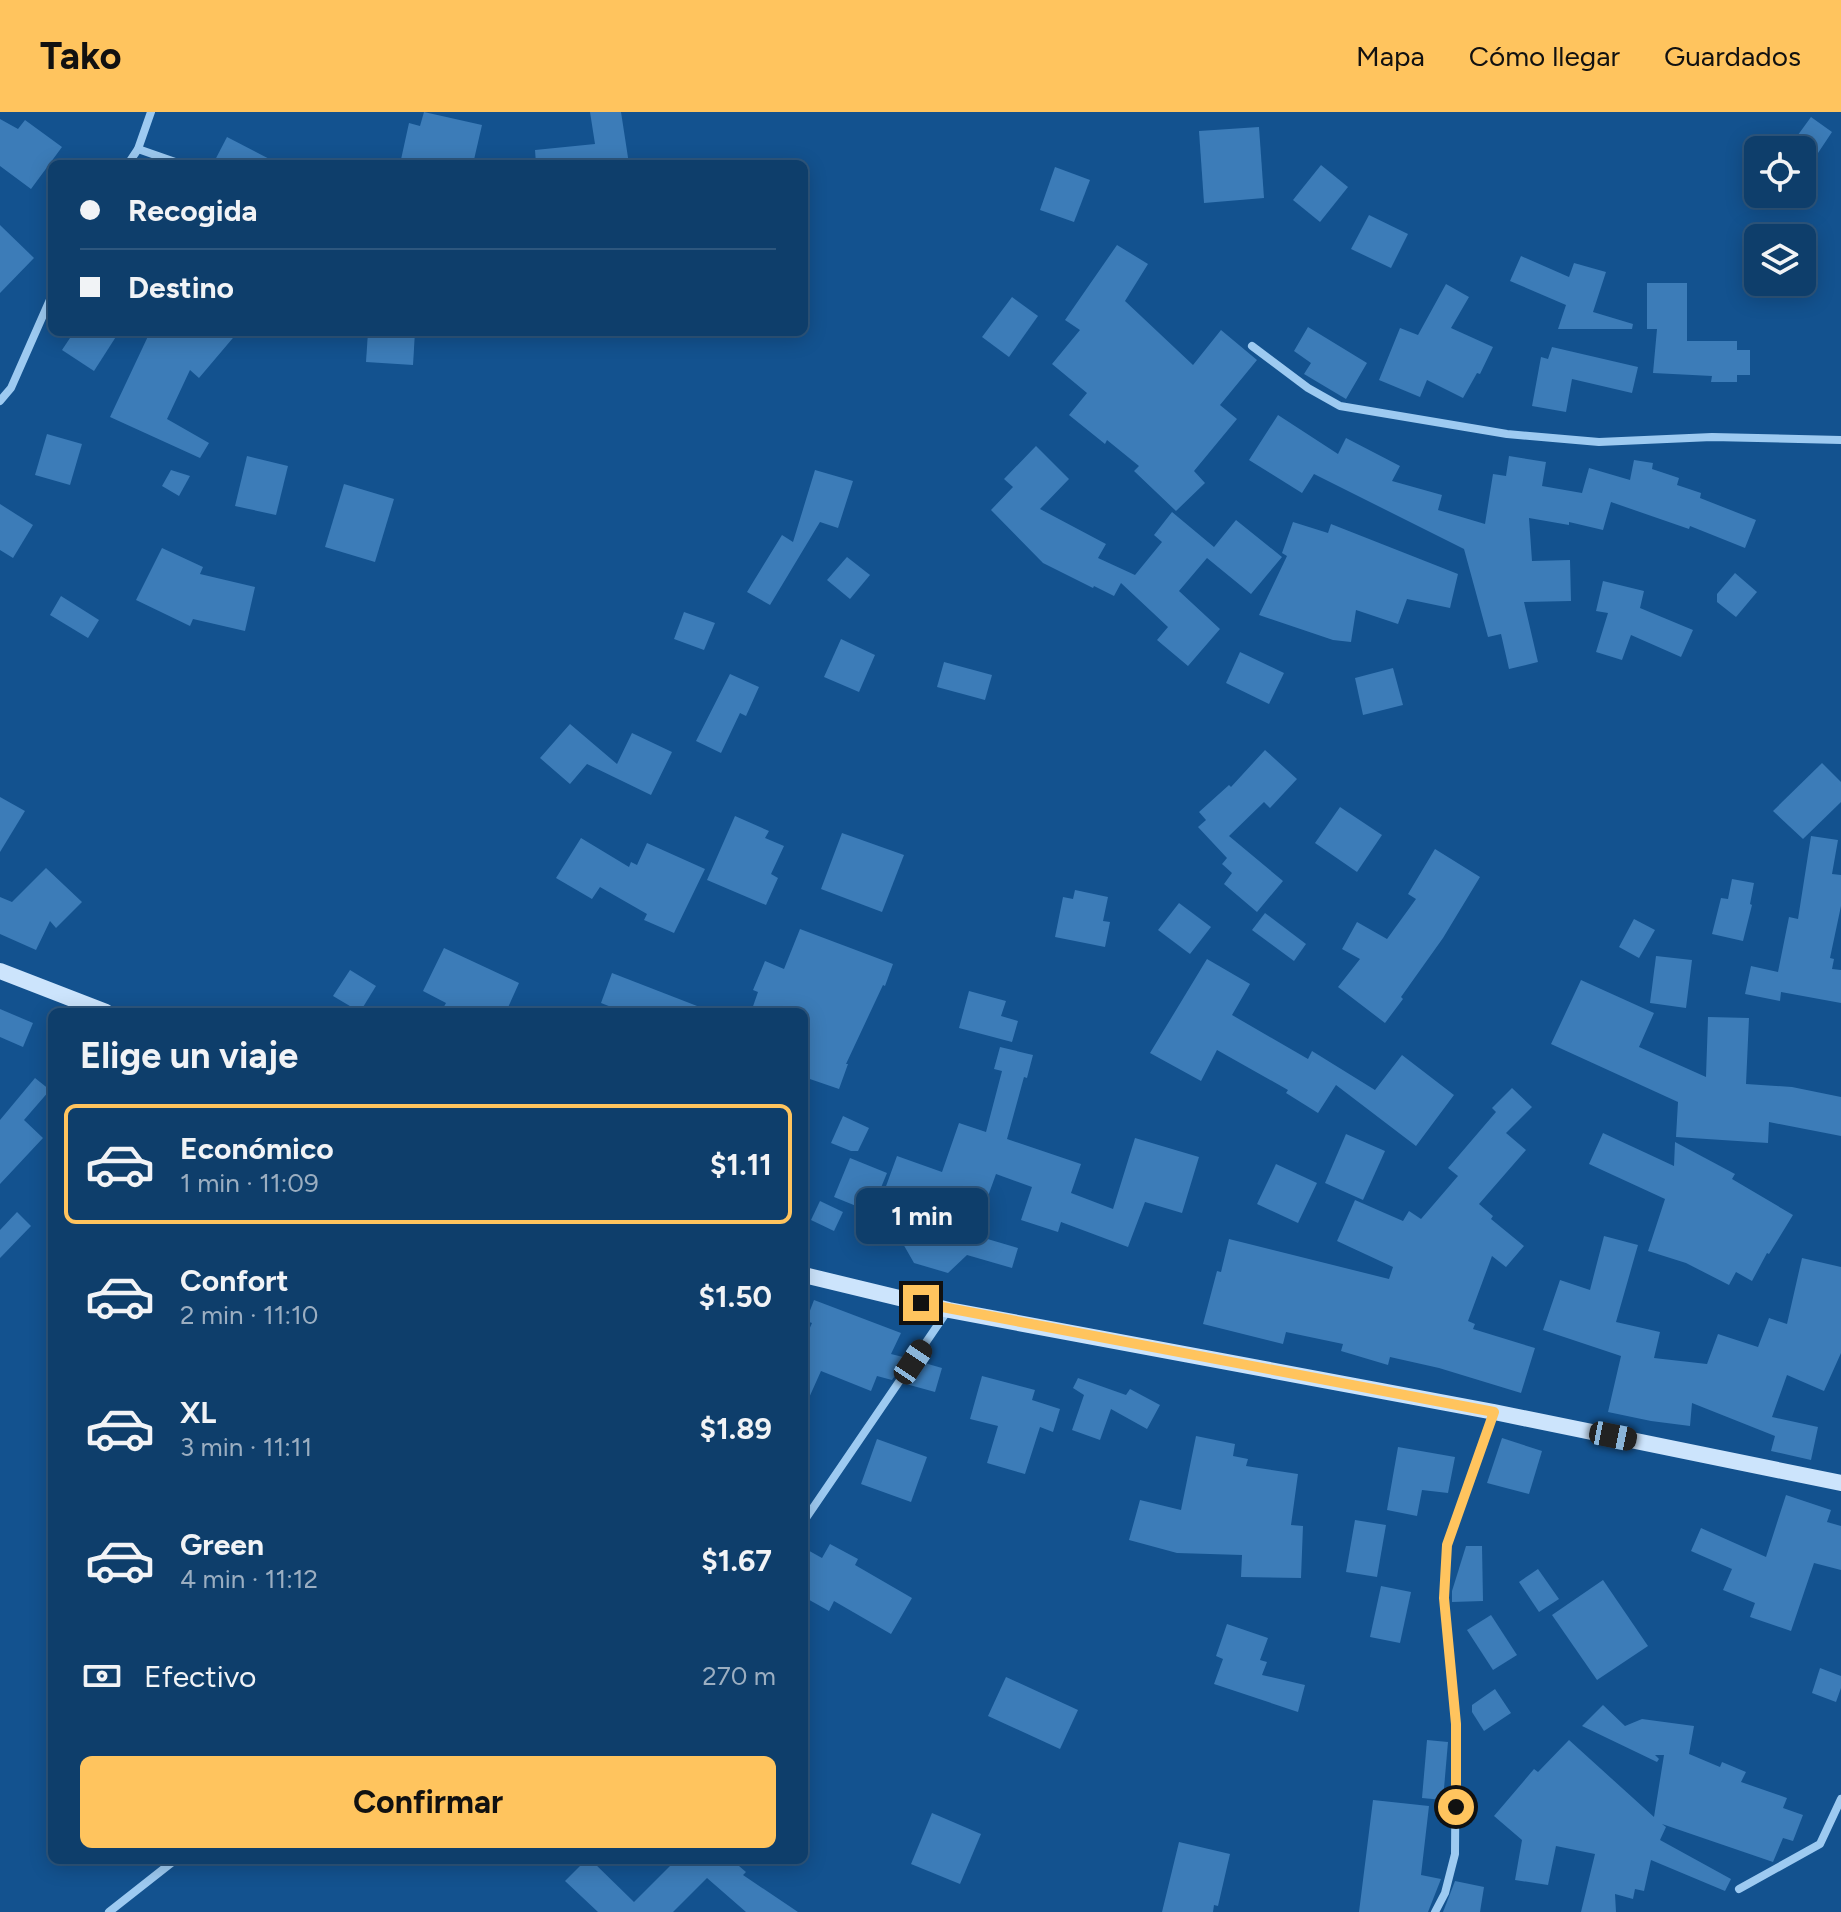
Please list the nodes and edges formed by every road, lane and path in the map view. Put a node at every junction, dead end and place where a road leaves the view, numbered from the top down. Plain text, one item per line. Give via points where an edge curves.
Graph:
1 (151, 112) edge
2 (138, 149) junction
3 (131, 160) edge
4 (170, 160) edge
5 (48, 304) edge
6 (1252, 346) dead end
7 (0, 401) edge
8 (1841, 440) edge
9 (0, 971) edge
10 (96, 1008) edge
11 (808, 1276) edge
12 (949, 1310) junction
13 (1494, 1412) junction
14 (1841, 1483) edge
15 (808, 1515) edge
16 (1841, 1799) edge
17 (170, 1864) edge
18 (1739, 1889) dead end
19 (109, 1912) edge
20 (1435, 1912) edge

1 - 2 street
2 - 3 street
2 - 4 street
5 - 7 street via 11,388
6 - 8 street via 1340,406 1507,434 1599,442 1712,437
9 - 10 main road
11 - 12 main road
12 - 13 main road
12 - 15 street
13 - 14 main road
13 - 20 street via 1447,1545 1444,1598 1456,1724 1455,1854
16 - 18 street via 1820,1844
17 - 19 street

